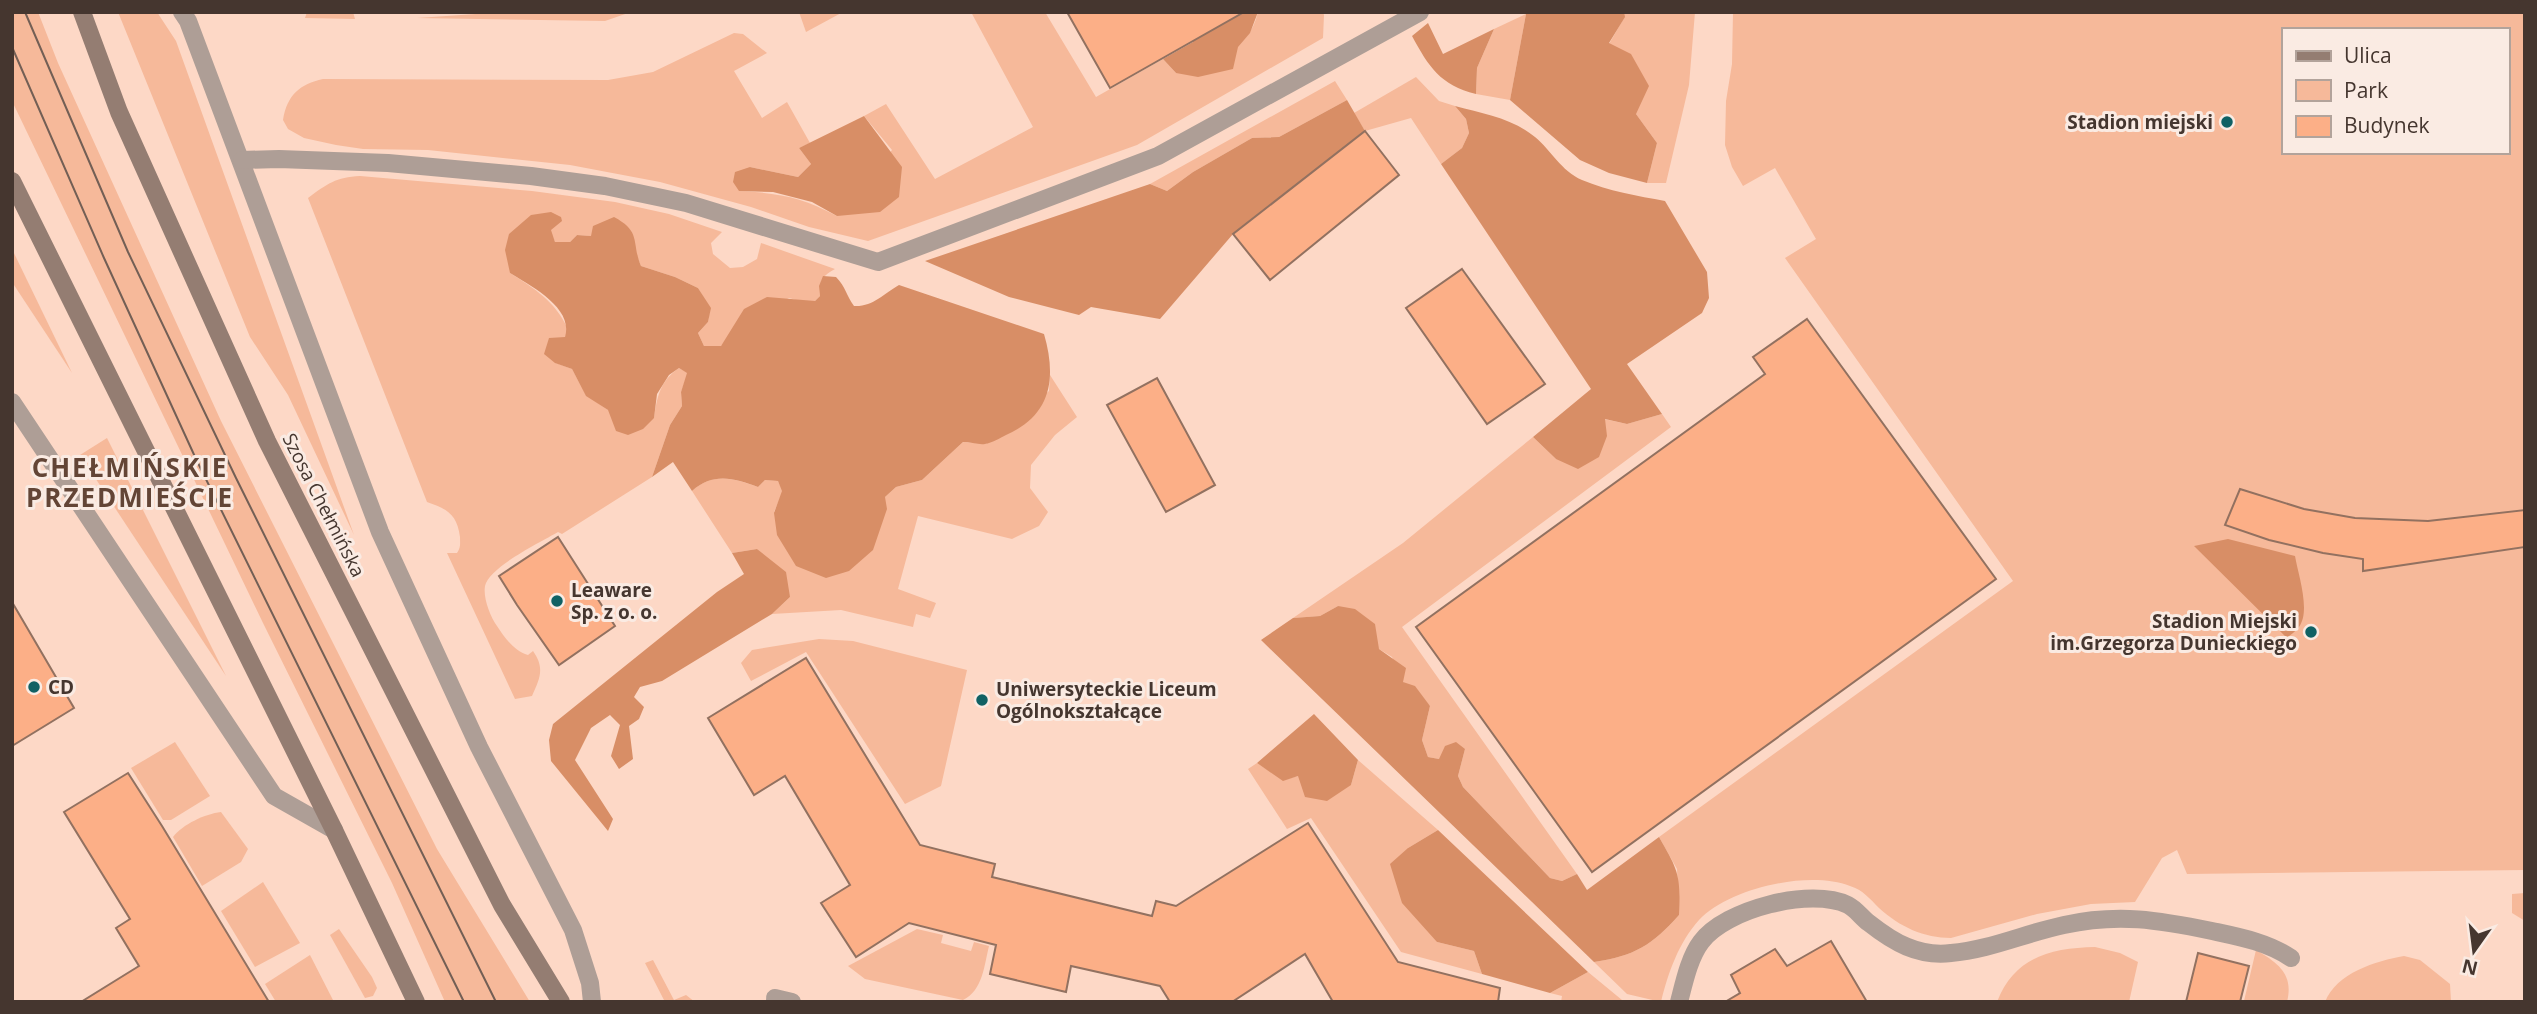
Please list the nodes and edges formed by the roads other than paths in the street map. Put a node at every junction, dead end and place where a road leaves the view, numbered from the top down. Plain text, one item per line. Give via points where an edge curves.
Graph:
1 (82, 12) edge
2 (182, 12) edge
3 (1420, 12) edge
4 (242, 160) junction
5 (12, 181) edge
6 (12, 402) edge
7 (334, 830) junction
8 (2291, 958) dead end
9 (416, 1002) edge
10 (561, 1002) edge
11 (592, 1002) edge
12 (1679, 1002) edge

1 - 10 main road, Szosa Chełmińska via 119,112 267,441 502,905
2 - 4 street
3 - 4 street via 1158,156 878,262 686,203 605,186 388,163
4 - 11 street via 380,531 479,747 573,930
5 - 7 main road
6 - 7 street via 274,796
7 - 9 main road
8 - 12 street via 2254,940 2135,918 2063,925 1985,946 1930,954 1888,937 1849,905 1792,900 1754,907 1727,920 1701,941

